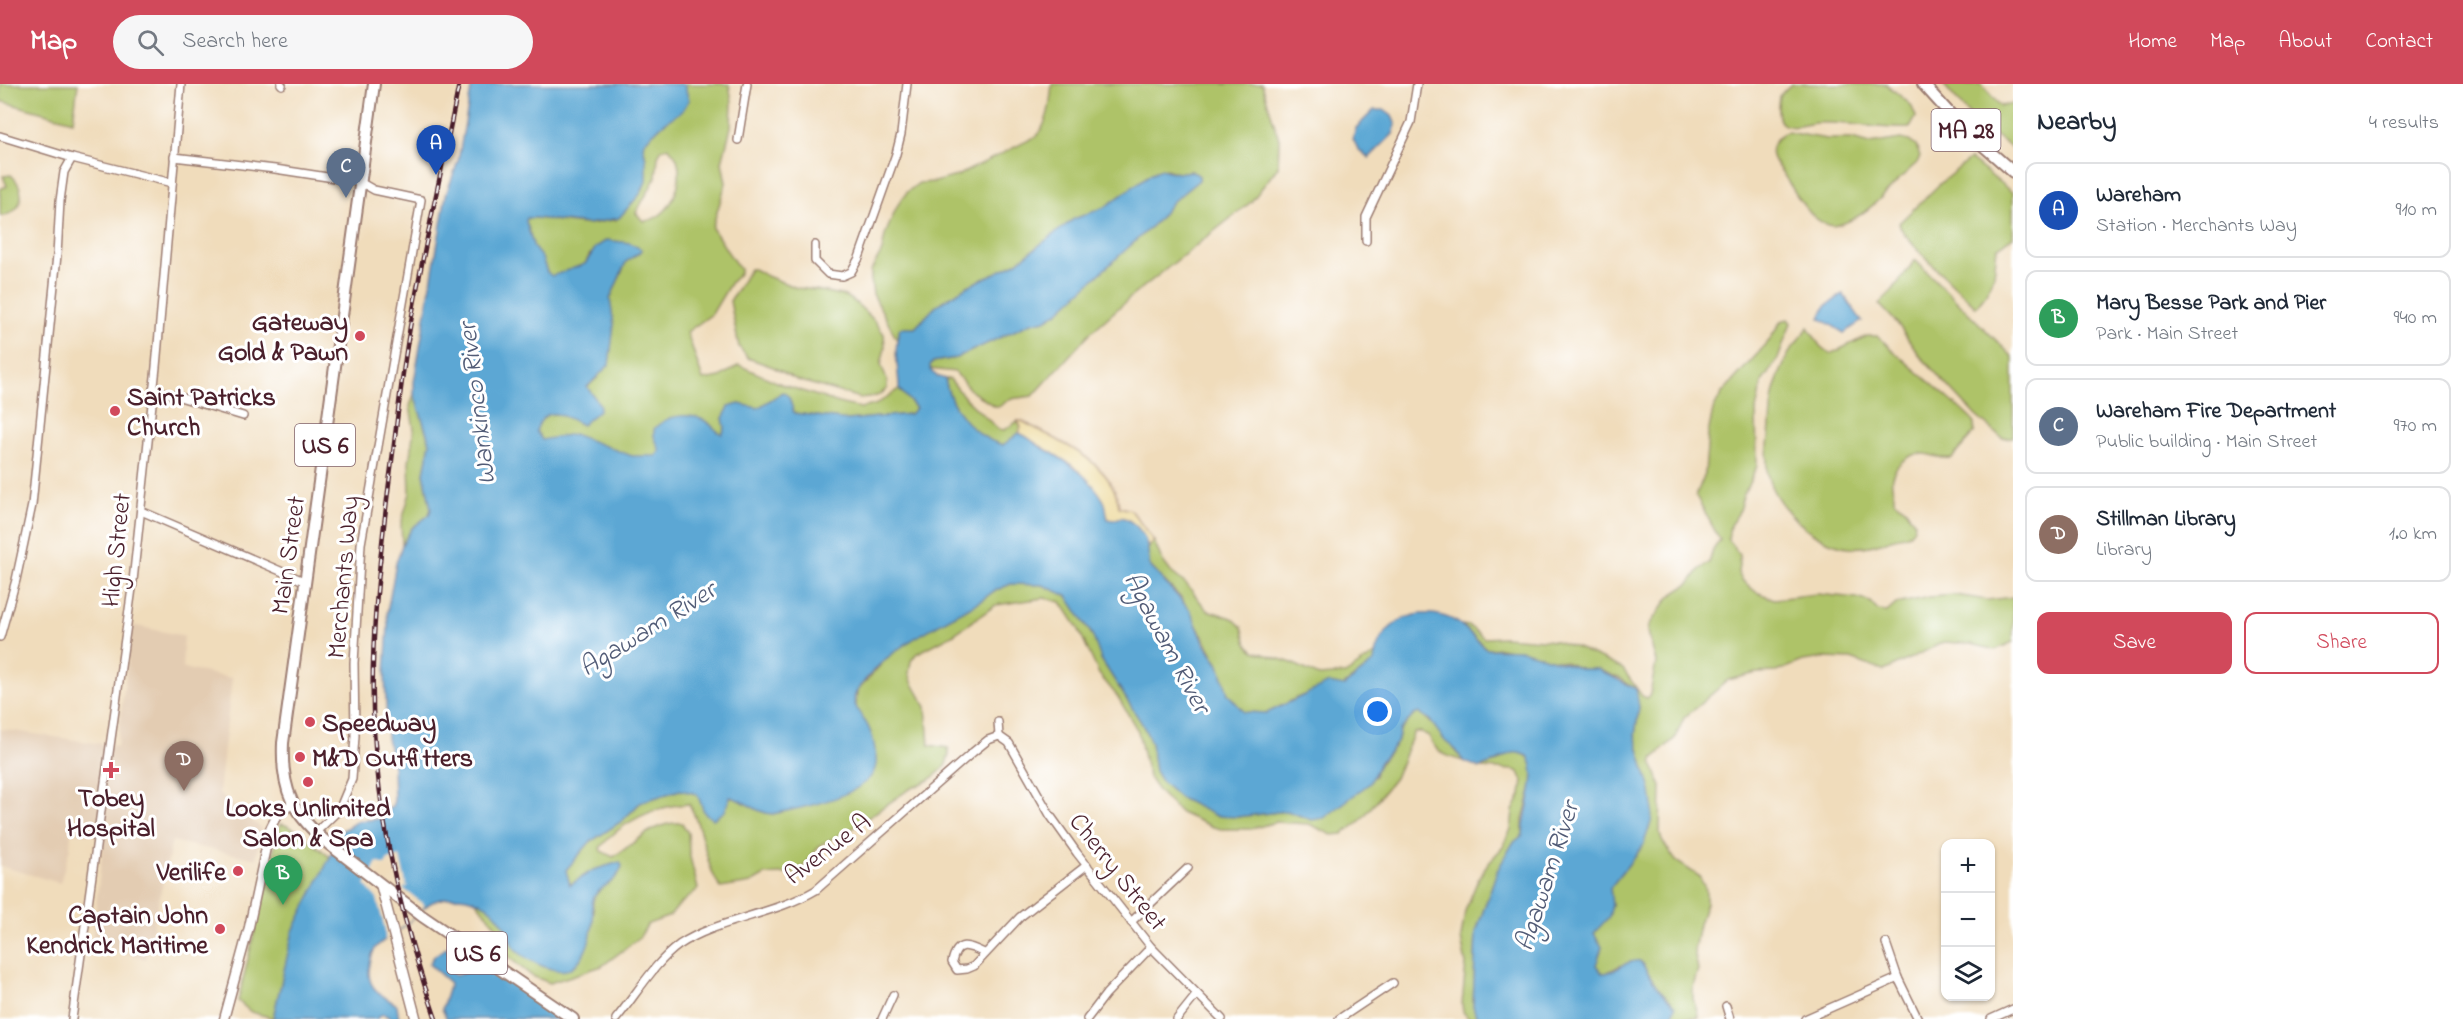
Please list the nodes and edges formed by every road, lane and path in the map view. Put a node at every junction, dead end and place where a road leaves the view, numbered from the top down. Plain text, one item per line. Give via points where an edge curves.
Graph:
1 (181, 84) edge
2 (374, 84) edge
3 (747, 84) edge
4 (907, 84) edge
5 (1417, 84) edge
6 (1923, 84) edge
7 (0, 136) edge
8 (738, 140) dead end
9 (174, 157) junction
10 (72, 158) junction
11 (2013, 172) edge
12 (360, 182) junction
13 (172, 183) junction
14 (1366, 241) dead end
15 (815, 245) dead end
16 (153, 389) junction
17 (243, 416) dead end
18 (141, 512) junction
19 (306, 582) junction
20 (0, 637) edge
21 (998, 722) dead end
22 (999, 736) junction
23 (292, 804) junction
24 (315, 833) junction
25 (1087, 865) junction
26 (1188, 868) dead end
27 (381, 886) junction
28 (1131, 922) junction
29 (1886, 943) dead end
30 (1151, 947) junction
31 (984, 953) junction
32 (1898, 978) junction
33 (1393, 983) dead end
34 (1197, 994) junction
35 (893, 995) dead end
36 (1726, 1006) dead end
37 (2013, 1009) edge
38 (1817, 1016) edge
39 (72, 1019) edge
40 (224, 1019) edge
41 (416, 1019) edge
42 (573, 1019) edge
43 (616, 1019) edge
44 (882, 1019) edge
45 (1088, 1019) edge
46 (1177, 1019) edge
47 (1222, 1019) edge
48 (1339, 1019) edge
49 (1730, 1019) edge
50 (1805, 1019) edge
51 (1918, 1019) edge
52 (1991, 1019) edge

1 - 9 street, High Street
2 - 12 main road, Main Street / US 6
3 - 8 street
4 - 15 street via 899,144 854,268 842,276 828,274 815,261
5 - 14 street via 1411,122 1366,217
6 - 11 main road, MA 28 via 1961,126
7 - 10 street
9 - 12 street
9 - 13 street, High Street
10 - 13 street
10 - 20 street via 64,172 60,201 30,516
12 - 19 main road, Main Street / US 6
12 - 24 street, Merchants Way via 374,190 421,200 360,553 352,779 339,810
13 - 16 street, High Street
16 - 17 street
16 - 18 street, High Street
18 - 19 street
18 - 39 street, High Street
19 - 23 main road, Main Street / US 6 via 283,743 283,780
21 - 22 street
22 - 25 street, Cherry Street via 1009,743 1056,824
22 - 43 street, Avenue A via 973,752 816,890 677,947
23 - 24 main road, US 6
23 - 40 street via 278,815 270,829
24 - 27 main road, US 6
25 - 28 street, Cherry Street
25 - 31 street via 1020,917
26 - 28 street
27 - 41 main road
27 - 42 main road, US 6
28 - 30 street, Cherry Street
29 - 32 street
30 - 34 street, Cherry Street
30 - 45 street
31 - 31 street via 969,945 960,947 954,951 952,962 957,970 966,969 974,966
32 - 38 street
32 - 51 street
33 - 48 street
34 - 46 street
34 - 47 street, Cherry Street
35 - 44 street
36 - 49 street
37 - 52 street
38 - 50 street

